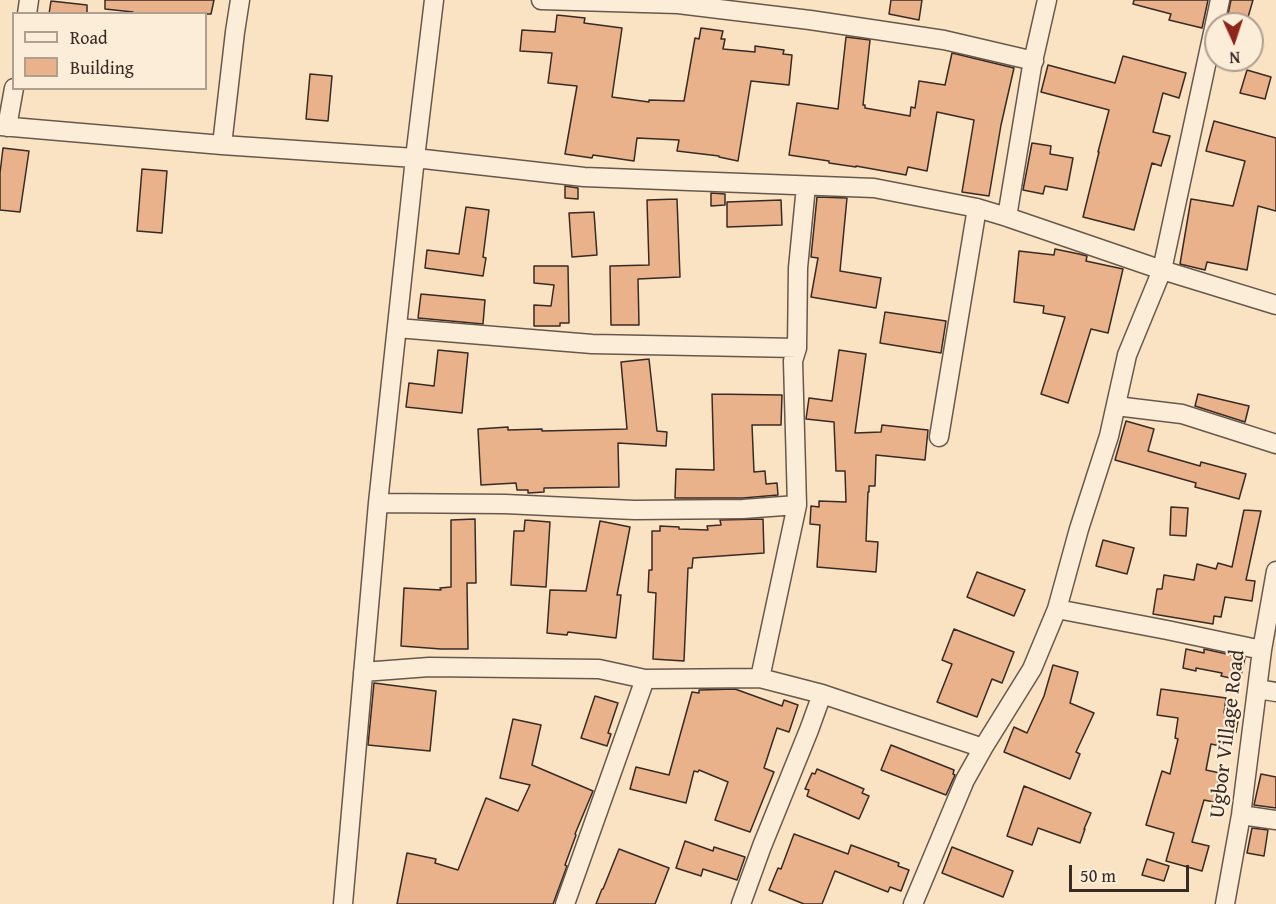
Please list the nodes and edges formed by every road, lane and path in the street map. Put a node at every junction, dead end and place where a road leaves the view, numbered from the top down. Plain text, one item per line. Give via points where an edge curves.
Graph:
1 (240, 0) edge
2 (434, 0) edge
3 (541, 0) edge
4 (1047, 0) edge
5 (1220, 0) edge
6 (1034, 61) junction
7 (13, 90) edge
8 (4, 126) edge
9 (222, 145) junction
10 (415, 158) junction
11 (806, 186) junction
12 (977, 208) junction
13 (1007, 217) junction
14 (1162, 270) junction
15 (1276, 306) edge
16 (397, 328) junction
17 (797, 348) junction
18 (1116, 406) junction
19 (939, 437) dead end
20 (1276, 444) edge
21 (378, 502) junction
22 (797, 504) junction
23 (1276, 571) edge
24 (1057, 609) junction
25 (1262, 650) junction
26 (363, 672) junction
27 (760, 678) junction
28 (645, 679) junction
29 (1257, 689) junction
30 (1276, 692) edge
31 (822, 694) junction
32 (983, 748) junction
33 (1241, 815) junction
34 (1276, 820) edge
35 (343, 904) edge
36 (565, 904) edge
37 (741, 904) edge
38 (913, 904) edge
39 (1225, 904) edge

1 - 9 street
2 - 10 street
3 - 6 street via 678,4 810,20 944,40
4 - 6 street
5 - 14 street
6 - 13 street
7 - 8 street
8 - 9 street
9 - 10 street
10 - 11 street via 584,177
10 - 16 street
11 - 12 street via 874,188
11 - 17 street via 798,268
12 - 13 street
12 - 19 street
13 - 14 street
14 - 15 street
14 - 18 street via 1127,355
16 - 17 street via 592,344
16 - 21 street
17 - 22 street via 793,361
18 - 20 street via 1182,414
18 - 24 street
21 - 22 street via 634,510 743,509
21 - 26 street
22 - 27 street
23 - 25 street, Ugbor Village Road
24 - 25 street
24 - 32 street via 1032,669
25 - 29 street, Ugbor Village Road
26 - 28 street via 429,667 598,669
26 - 35 street
27 - 28 street
27 - 31 street
28 - 36 street
29 - 30 street
29 - 33 street, Ugbor Village Road
31 - 32 street
31 - 37 street
32 - 38 street via 965,780
33 - 34 street
33 - 39 street, Ugbor Village Road

